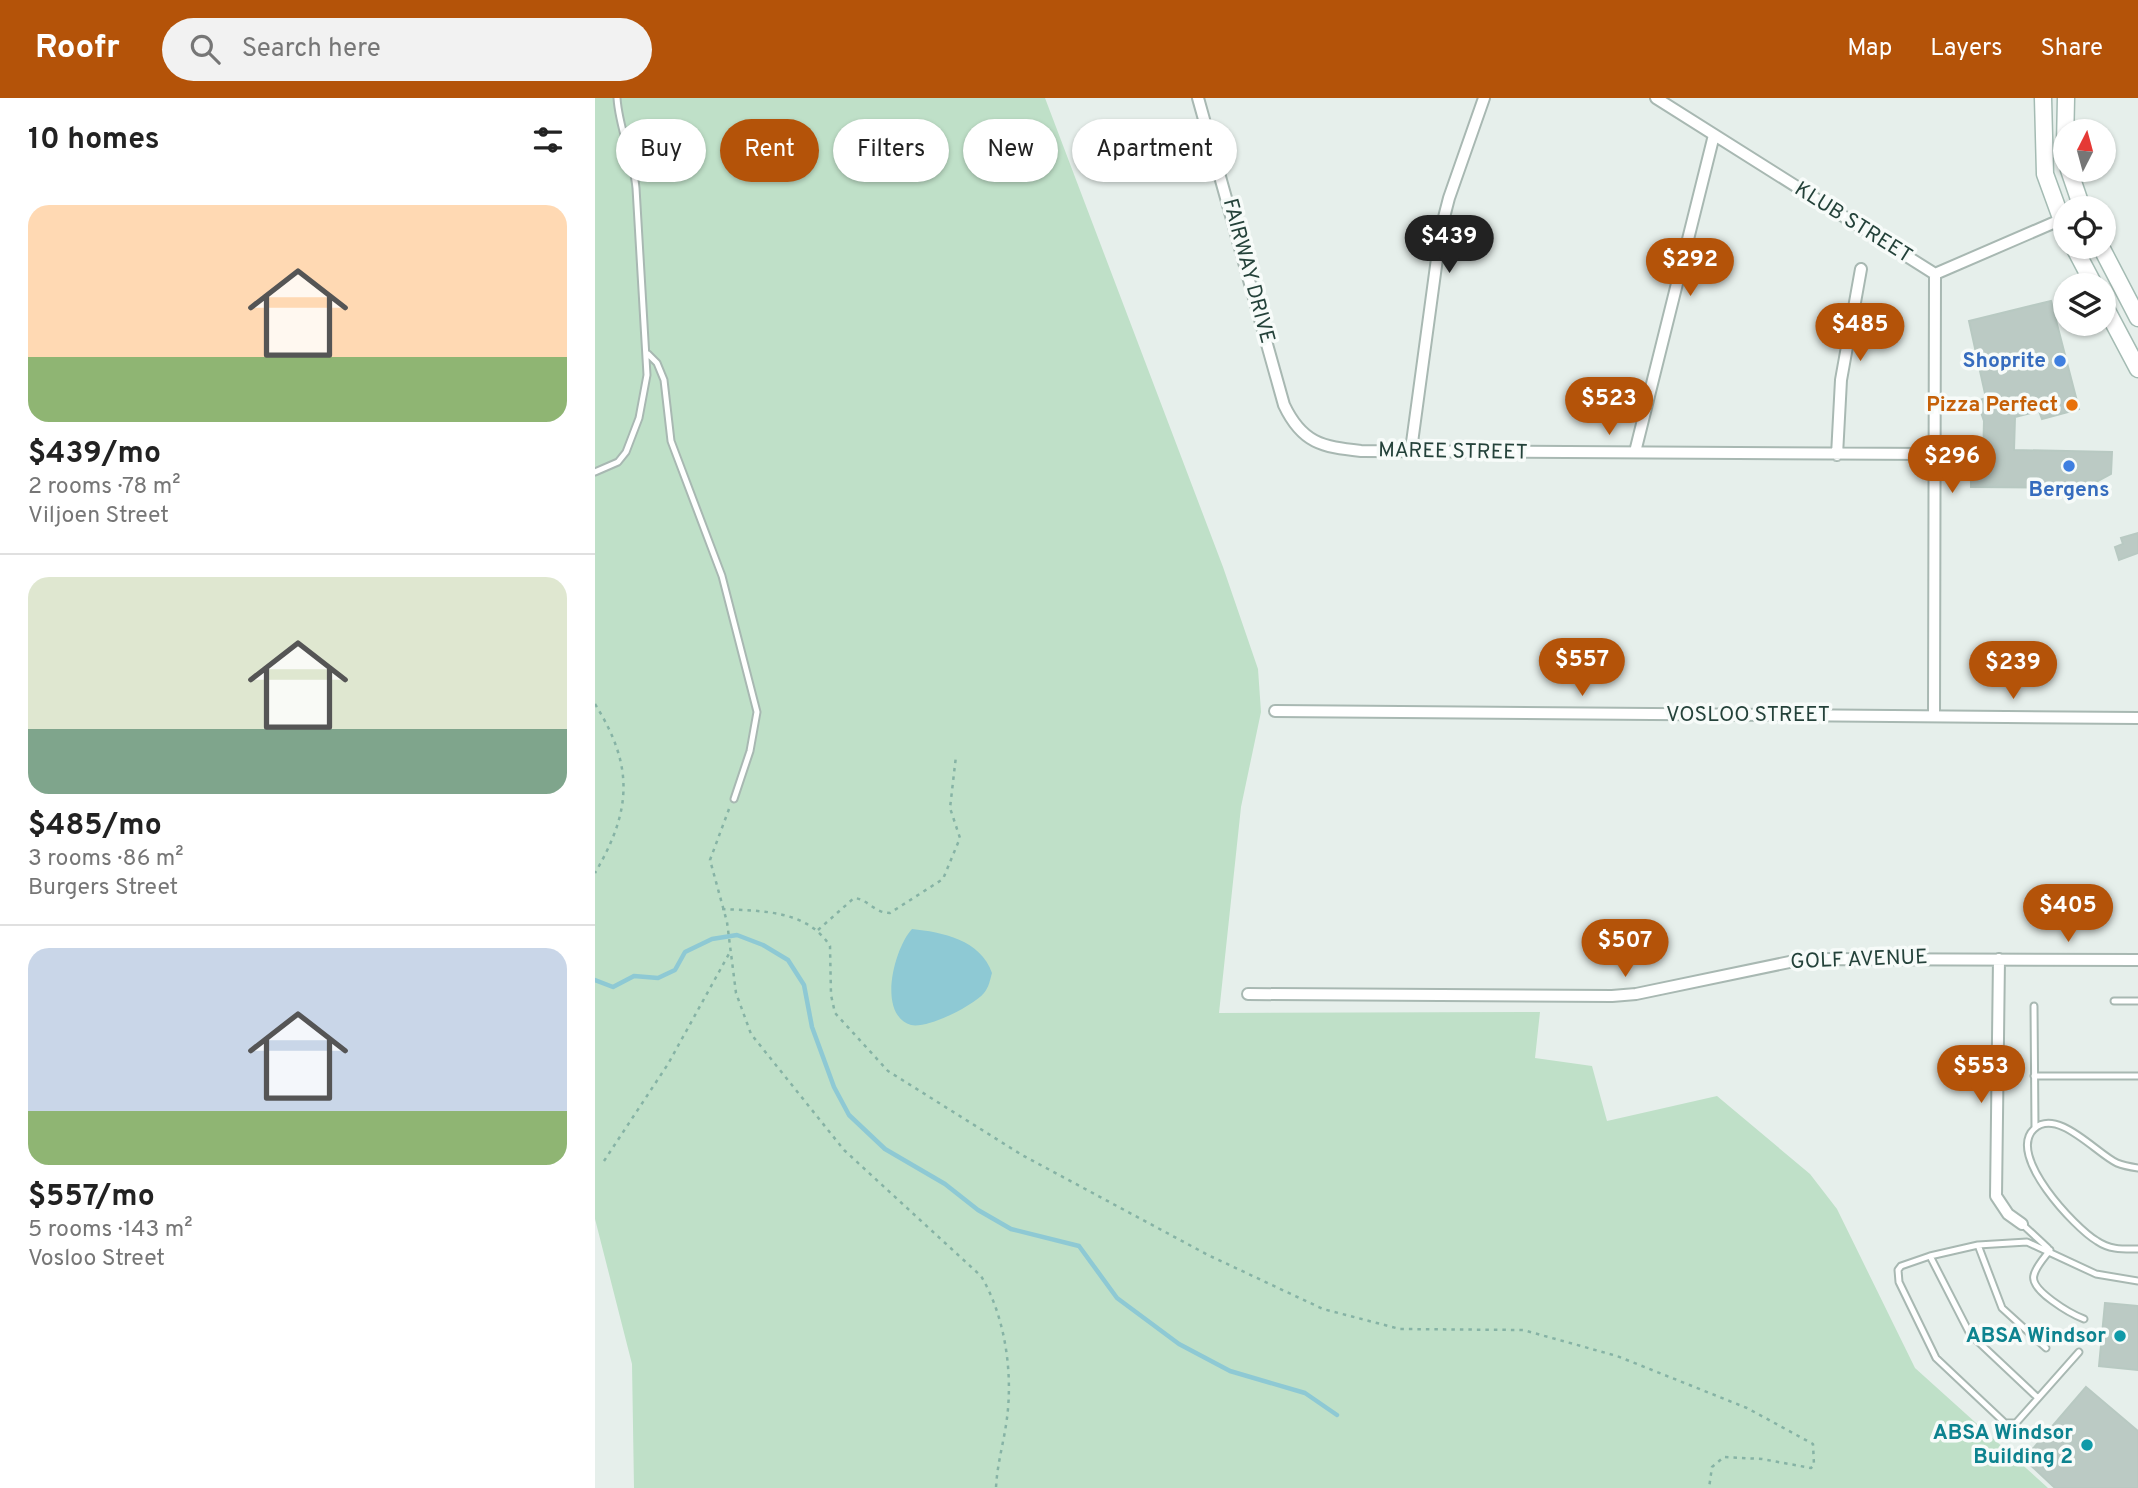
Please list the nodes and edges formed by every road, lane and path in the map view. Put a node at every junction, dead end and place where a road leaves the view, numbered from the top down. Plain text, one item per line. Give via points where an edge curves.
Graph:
1 (617, 98) edge
2 (1198, 98) edge
3 (1485, 98) edge
4 (1656, 98) edge
5 (2043, 98) edge
6 (2066, 98) edge
7 (2066, 119) edge
8 (1714, 135) junction
9 (2053, 200) edge
10 (2053, 229) edge
11 (2107, 259) edge
12 (1861, 269) dead end
13 (1935, 274) junction
14 (2138, 318) edge
15 (2116, 328) edge
16 (648, 354) junction
17 (2138, 369) edge
18 (1284, 405) joint
19 (1411, 450) junction
20 (1635, 452) junction
21 (1936, 454) junction
22 (1837, 455) junction
23 (595, 472) edge
24 (595, 704) edge
25 (1275, 711) dead end
26 (1934, 716) junction
27 (2138, 718) edge
28 (956, 756) dead end
29 (734, 799) joint
30 (595, 873) edge
31 (722, 909) junction
32 (818, 930) junction
33 (730, 952) junction
34 (1999, 959) junction
35 (2138, 960) edge
36 (1248, 994) dead end
37 (2114, 1001) dead end
38 (2138, 1001) edge
39 (2034, 1006) dead end
40 (2035, 1076) junction
41 (2138, 1076) edge
42 (2035, 1127) junction
43 (604, 1161) dead end
44 (2138, 1168) edge
45 (2022, 1224) joint
46 (1978, 1245) junction
47 (2138, 1249) edge
48 (2050, 1250) junction
49 (1930, 1256) junction
50 (2138, 1281) edge
51 (2084, 1319) dead end
52 (2046, 1348) dead end
53 (2079, 1352) dead end
54 (2038, 1398) junction
55 (996, 1488) edge
56 (1709, 1488) edge

1 - 16 lane via 633,160
2 - 18 street, FAIRWAY DRIVE
3 - 19 street via 1441,229
4 - 8 street, KLUB STREET
5 - 9 main road via 2042,155
6 - 7 main road
8 - 13 street, KLUB STREET
8 - 20 street
10 - 13 street, KLUB STREET
11 - 14 main road
12 - 22 street via 1841,380
13 - 21 street
15 - 17 main road
16 - 23 lane via 644,396 632,440 618,461
16 - 29 lane via 664,380 671,441 722,576 757,712
18 - 19 street, MAREE STREET via 1300,432 1327,446
19 - 20 street, MAREE STREET
20 - 22 street, MAREE STREET
21 - 22 street, MAREE STREET
21 - 26 street
24 - 30 path via 622,757 624,804
25 - 26 street, VOSLOO STREET
26 - 27 street, VOSLOO STREET
28 - 32 path via 950,808 960,838 943,879 890,913 854,898
29 - 31 path via 710,860
31 - 32 path via 785,915
31 - 33 path
32 - 56 path via 830,946 835,1013 888,1071 1022,1155 1208,1255 1323,1309 1400,1329 1523,1330 1617,1356 1747,1408 1813,1444 1811,1468 1724,1457 1712,1467
33 - 43 path via 668,1064
33 - 55 path via 736,993 751,1034 776,1069 844,1150 981,1276 992,1295 1009,1383
34 - 35 street, GOLF AVENUE
34 - 36 street, GOLF AVENUE via 1804,959 1612,996
34 - 45 street via 1996,1196
37 - 38 lane
39 - 40 lane
40 - 41 lane
40 - 42 lane
42 - 44 lane via 2048,1123 2063,1127 2115,1163
42 - 47 lane via 2029,1135 2028,1156 2034,1175 2047,1191 2095,1240 2113,1249
45 - 48 lane
46 - 48 lane via 2027,1242
46 - 49 lane
46 - 52 lane via 2002,1308
48 - 50 lane via 2096,1274
48 - 51 lane via 2034,1273 2034,1281 2040,1290
49 - 54 lane via 1970,1334
49 - 54 lane via 1901,1266 1897,1274 1936,1358 2005,1423 2016,1423
53 - 54 lane

